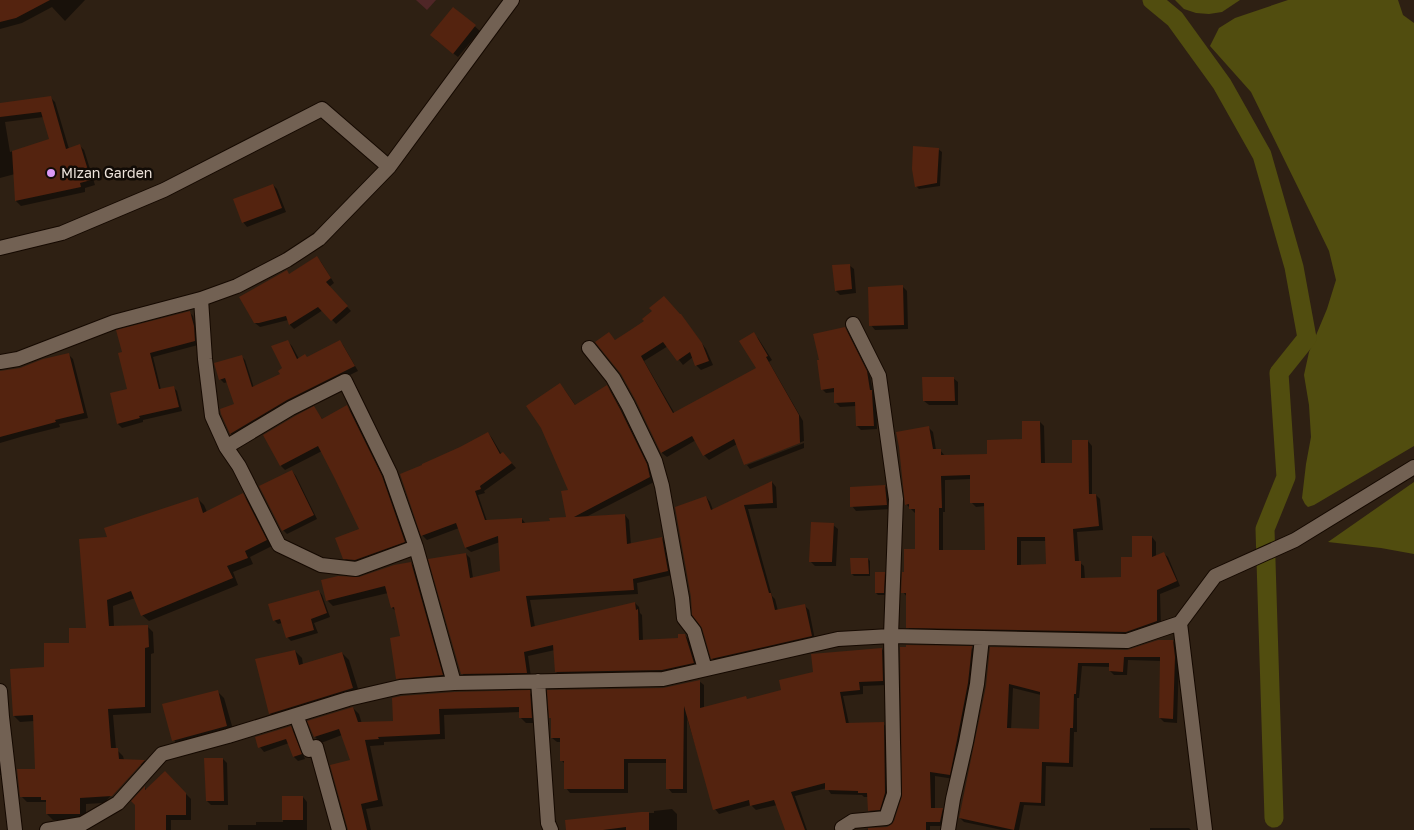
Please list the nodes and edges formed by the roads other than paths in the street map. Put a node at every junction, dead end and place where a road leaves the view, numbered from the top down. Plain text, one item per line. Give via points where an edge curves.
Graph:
1 (512, 0) edge
2 (389, 167) junction
3 (0, 248) edge
4 (201, 299) junction
5 (853, 324) dead end
6 (589, 348) dead end
7 (0, 362) edge
8 (226, 446) junction
9 (1414, 467) edge
10 (416, 547) junction
11 (1180, 623) junction
12 (891, 636) junction
13 (982, 638) junction
14 (705, 669) junction
15 (538, 682) junction
16 (454, 683) junction
17 (0, 690) edge
18 (296, 715) junction
19 (842, 829) edge
20 (15, 830) edge
21 (47, 830) edge
22 (339, 830) edge
23 (551, 830) edge
24 (948, 830) edge
25 (1205, 830) edge

1 - 2 street
2 - 3 street via 322,109 164,190 62,233
2 - 4 street via 319,239 237,286
4 - 7 street via 114,322 18,359
4 - 8 street via 212,416
5 - 12 street via 879,376 896,499
6 - 14 street via 613,378 655,461 684,618 694,631
8 - 10 street via 279,545 320,566 356,569
8 - 10 street via 345,381 390,473
9 - 11 street via 1295,540 1215,576
10 - 16 street
11 - 13 street via 1127,641
11 - 25 street
12 - 13 street
12 - 14 street via 838,639
12 - 19 street via 894,794 886,818 853,821
13 - 24 street via 977,684
14 - 15 street via 663,679
15 - 16 street
15 - 23 street
16 - 18 street via 400,686
17 - 20 street
18 - 21 street via 162,754 118,803 82,824
18 - 22 street via 310,750 316,747

